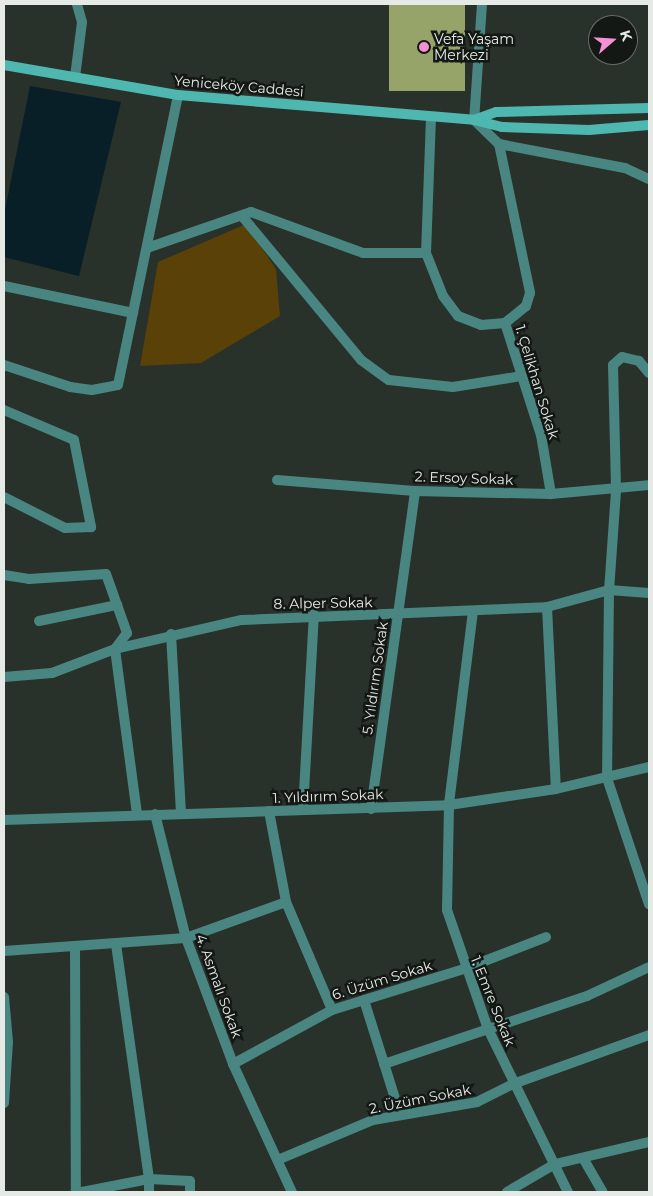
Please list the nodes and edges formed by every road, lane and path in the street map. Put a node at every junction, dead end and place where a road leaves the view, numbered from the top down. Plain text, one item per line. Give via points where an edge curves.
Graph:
1 (77, 4) edge
2 (482, 4) edge
3 (4, 65) edge
4 (75, 77) junction
5 (178, 95) junction
6 (649, 108) edge
7 (431, 117) junction
8 (474, 120) junction
9 (649, 125) edge
10 (499, 144) junction
11 (649, 179) edge
12 (242, 216) junction
13 (146, 248) junction
14 (426, 253) junction
15 (4, 286) edge
16 (133, 313) junction
17 (505, 323) junction
18 (4, 364) edge
19 (649, 373) edge
20 (522, 376) junction
21 (4, 410) edge
22 (277, 480) dead end
23 (649, 485) edge
24 (415, 491) junction
25 (616, 491) junction
26 (552, 494) junction
27 (4, 497) edge
28 (4, 575) edge
29 (609, 590) junction
30 (649, 592) edge
31 (117, 605) junction
32 (547, 607) junction
33 (473, 612) junction
34 (314, 614) junction
35 (398, 616) junction
36 (39, 621) dead end
37 (171, 634) junction
38 (115, 649) junction
39 (4, 677) edge
40 (649, 767) edge
41 (607, 778) junction
42 (556, 789) junction
43 (449, 805) junction
44 (371, 809) junction
45 (303, 810) junction
46 (269, 811) junction
47 (181, 813) junction
48 (137, 814) junction
49 (154, 814) junction
50 (4, 820) edge
51 (286, 902) junction
52 (649, 904) edge
53 (546, 937) dead end
54 (186, 938) junction
55 (116, 944) junction
56 (75, 946) junction
57 (4, 951) edge
58 (649, 967) edge
59 (464, 969) junction
60 (4, 997) edge
61 (364, 1000) junction
62 (332, 1010) junction
63 (488, 1029) junction
64 (649, 1035) edge
65 (233, 1064) junction
66 (384, 1064) junction
67 (513, 1084) junction
68 (4, 1103) edge
69 (400, 1114) junction
70 (649, 1142) edge
71 (584, 1158) junction
72 (280, 1159) junction
73 (556, 1164) junction
74 (148, 1179) junction
75 (76, 1192) edge
76 (82, 1192) edge
77 (149, 1192) edge
78 (190, 1192) edge
79 (292, 1192) edge
80 (507, 1192) edge
81 (568, 1192) edge
82 (603, 1192) edge

1 - 4 street via 82,22
2 - 8 street
3 - 4 street, Yeniceköy Caddesi
4 - 5 street, Yeniceköy Caddesi
5 - 7 street, Yeniceköy Caddesi
5 - 13 street
6 - 8 street, Yeniceköy Caddesi via 496,112
7 - 8 street, Yeniceköy Caddesi
7 - 14 street, 1. Çelikhan Sokak
8 - 9 street, Yeniceköy Caddesi via 502,127 589,130
8 - 10 street
10 - 11 street via 625,168
10 - 17 street via 530,293 526,306
12 - 13 street
12 - 14 street via 251,212 364,253
12 - 20 street via 361,360 389,380 453,387
13 - 16 street
14 - 17 street, 1. Çelikhan Sokak via 443,296 458,316 481,325
15 - 16 street
16 - 18 street via 118,385 92,390 70,387
17 - 20 street, 1. Çelikhan Sokak
19 - 25 street via 639,361 622,357 613,365
20 - 26 street, 1. Çelikhan Sokak via 541,435
21 - 27 street via 74,440 91,527 65,528
22 - 24 street, 2. Ersoy Sokak
23 - 25 street, 2. Ersoy Sokak
24 - 26 street, 2. Ersoy Sokak
24 - 35 street, 5. Yıldırım Sokak
25 - 26 street, 2. Ersoy Sokak
25 - 29 street
28 - 31 street via 29,579 106,574
29 - 30 street, 8. Alper Sokak
29 - 32 street, 8. Alper Sokak
29 - 41 street
31 - 36 street
31 - 38 street via 126,633
32 - 33 street, 8. Alper Sokak
32 - 42 street
33 - 35 street, 8. Alper Sokak
33 - 43 street, 1. Emre Sokak
34 - 35 street, 8. Alper Sokak
34 - 37 street, 8. Alper Sokak via 242,620
34 - 45 street
35 - 44 street, 5. Yıldırım Sokak
37 - 38 street, 8. Alper Sokak
37 - 47 street
38 - 39 street, 8. Alper Sokak via 52,672
38 - 48 street
40 - 41 street, 1. Yıldırım Sokak
41 - 42 street, 1. Yıldırım Sokak
41 - 52 street
42 - 43 street, 1. Yıldırım Sokak
43 - 44 street, 1. Yıldırım Sokak
43 - 59 street, 1. Emre Sokak via 447,910
44 - 45 street, 1. Yıldırım Sokak
45 - 46 street, 1. Yıldırım Sokak
46 - 47 street, 1. Yıldırım Sokak
46 - 51 street
47 - 49 street, 1. Yıldırım Sokak
48 - 49 street, 1. Yıldırım Sokak
48 - 50 street, 1. Yıldırım Sokak
49 - 54 street, 4. Asmalı Sokak
51 - 54 street
51 - 62 street
53 - 59 street, 6. Üzüm Sokak
54 - 55 street
54 - 65 street, 4. Asmalı Sokak
55 - 56 street
55 - 74 street
56 - 57 street
56 - 75 street
58 - 63 street via 587,996
59 - 61 street, 6. Üzüm Sokak
59 - 63 street, 1. Emre Sokak
60 - 68 street via 8,1042
61 - 62 street, 6. Üzüm Sokak
61 - 66 street
62 - 65 street, 6. Üzüm Sokak
63 - 66 street
63 - 67 street, 1. Emre Sokak
64 - 67 street, 2. Üzüm Sokak
65 - 72 street, 4. Asmalı Sokak
66 - 69 street
67 - 69 street, 2. Üzüm Sokak via 477,1102
67 - 73 street, 1. Emre Sokak
69 - 72 street, 2. Üzüm Sokak via 373,1120
70 - 71 street
71 - 73 street
71 - 82 street
72 - 79 street, 4. Asmalı Sokak
73 - 80 street
73 - 81 street, 1. Emre Sokak
74 - 76 street
74 - 77 street
74 - 78 street via 190,1181

